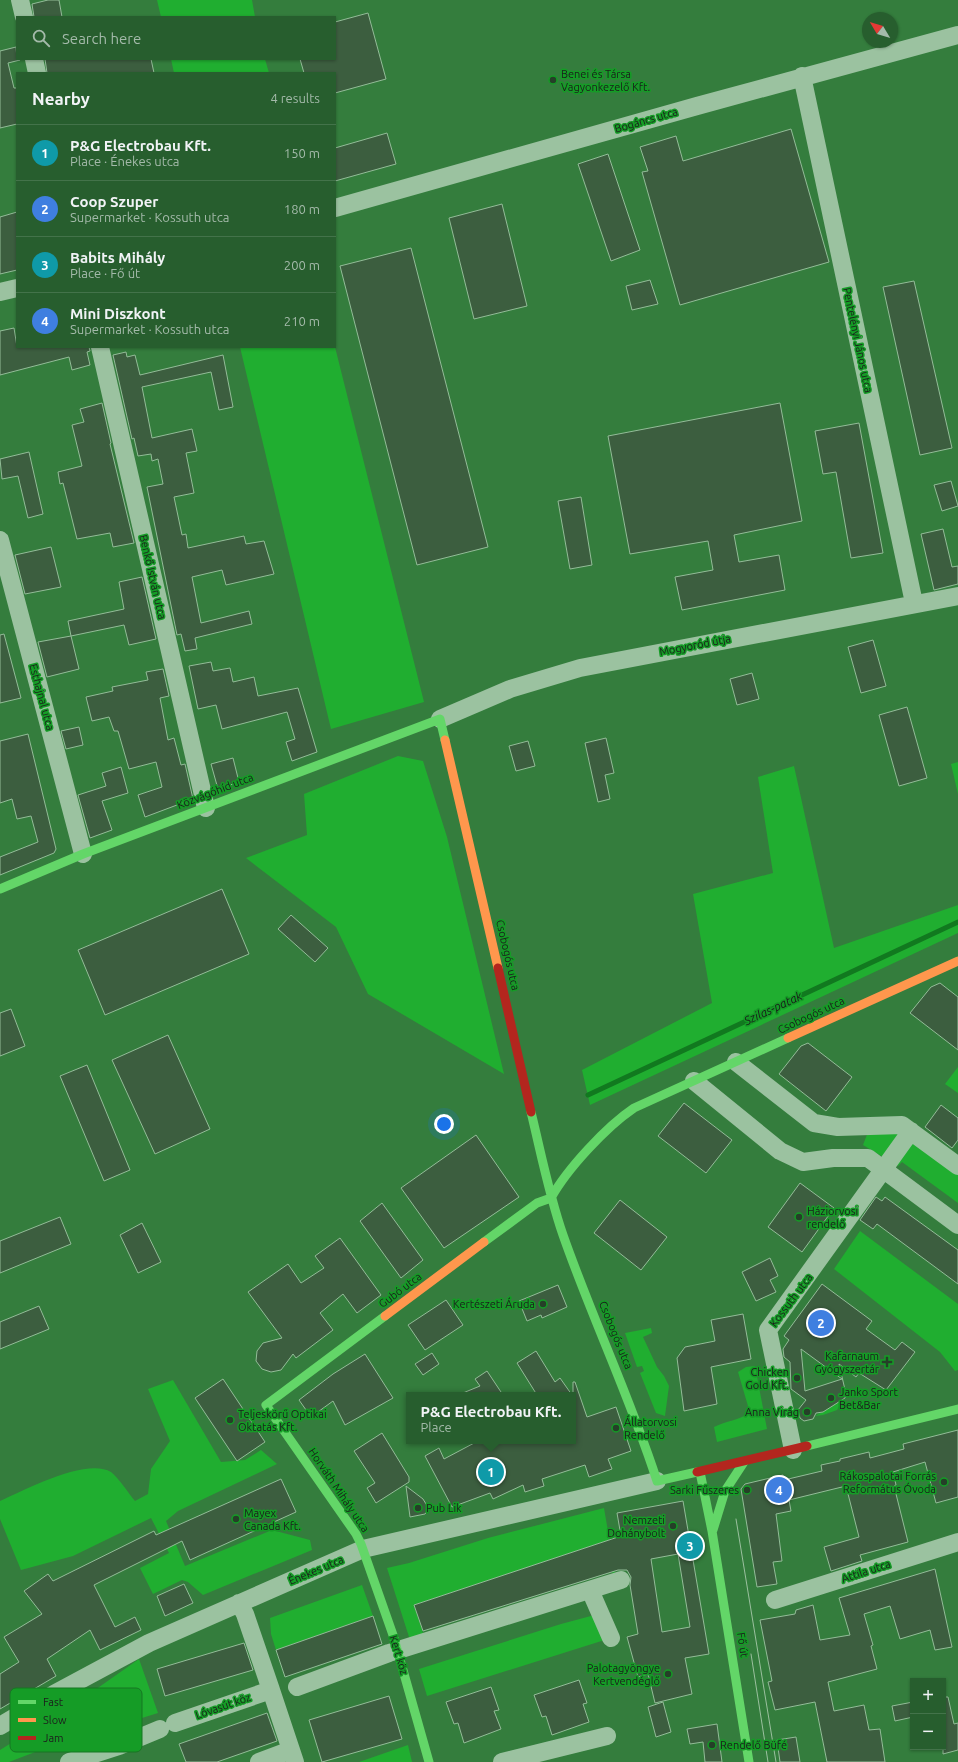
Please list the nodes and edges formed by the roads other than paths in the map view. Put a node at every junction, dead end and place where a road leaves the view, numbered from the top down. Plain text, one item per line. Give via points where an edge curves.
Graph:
1 (20, 0) edge
2 (24, 16) edge
3 (958, 34) edge
4 (34, 60) edge
5 (37, 72) edge
6 (802, 76) junction
7 (336, 208) edge
8 (16, 288) edge
9 (0, 292) edge
10 (100, 348) edge
11 (0, 540) edge
12 (958, 596) edge
13 (914, 603) junction
14 (440, 719) junction
15 (206, 808) junction
16 (84, 854) junction
17 (0, 889) edge
18 (958, 960) edge
19 (736, 1062) junction
20 (694, 1081) junction
21 (911, 1131) junction
22 (958, 1166) edge
23 (883, 1169) junction
24 (551, 1198) junction
25 (958, 1225) edge
26 (266, 1405) joint
27 (958, 1409) edge
28 (793, 1450) junction
29 (744, 1462) junction
30 (700, 1472) junction
31 (657, 1481) junction
32 (712, 1532) junction
33 (958, 1542) edge
34 (363, 1549) junction
35 (621, 1580) dead end
36 (590, 1590) junction
37 (775, 1600) dead end
38 (239, 1603) junction
39 (611, 1638) dead end
40 (398, 1650) junction
41 (297, 1687) dead end
42 (65, 1688) edge
43 (271, 1690) junction
44 (10, 1720) edge
45 (0, 1726) edge
46 (142, 1736) edge
47 (607, 1736) dead end
48 (100, 1752) edge
49 (294, 1756) edge
50 (69, 1762) edge
51 (259, 1762) edge
52 (429, 1762) edge
53 (502, 1762) edge
54 (749, 1762) edge

1 - 2 street
3 - 6 street, Bogáncs utca
4 - 5 street
6 - 7 street, Bogáncs utca
6 - 13 street, Pentelényi János utca
8 - 9 street
10 - 15 street, Benkő István utca
11 - 16 street, Esthajnal utca
12 - 13 street, Mogyoród útja
13 - 14 street, Mogyoród útja via 580,668 510,689
14 - 15 street, Közvágóhíd utca
14 - 24 street, Csobogós utca
15 - 16 street, Közvágóhíd utca
16 - 17 street, Közvágóhíd utca
18 - 19 street, Csobogós utca
19 - 20 street, Csobogós utca
19 - 21 street via 814,1123 838,1127 902,1125
20 - 23 street via 780,1151 803,1162 833,1158 868,1158
20 - 24 street, Csobogós utca via 634,1108 615,1121 559,1183
21 - 22 street
21 - 23 street, Kossuth utca
23 - 25 street
23 - 28 street, Kossuth utca via 768,1330
24 - 26 street, Gubó utca via 536,1203
24 - 31 street, Csobogós utca via 560,1231 614,1362
26 - 34 street, Horváth Mihály utca via 356,1534
27 - 28 street
28 - 29 street
29 - 30 street
29 - 32 street, Fő út via 725,1490
30 - 31 street
30 - 32 street, Fő út
31 - 34 street, Énekes utca
32 - 54 street, Fő út
33 - 37 street, Attila utca
34 - 38 street, Énekes utca
34 - 40 street, Kert köz via 372,1568
35 - 36 street
36 - 39 street
36 - 40 street
38 - 42 street, Énekes utca via 149,1643
38 - 43 street via 246,1614
40 - 41 street
40 - 52 street, Kert köz
43 - 46 street, Lóvasút köz
43 - 49 street
44 - 45 street, Énekes utca
47 - 53 street
48 - 50 street, Lóvasút köz
49 - 51 street

